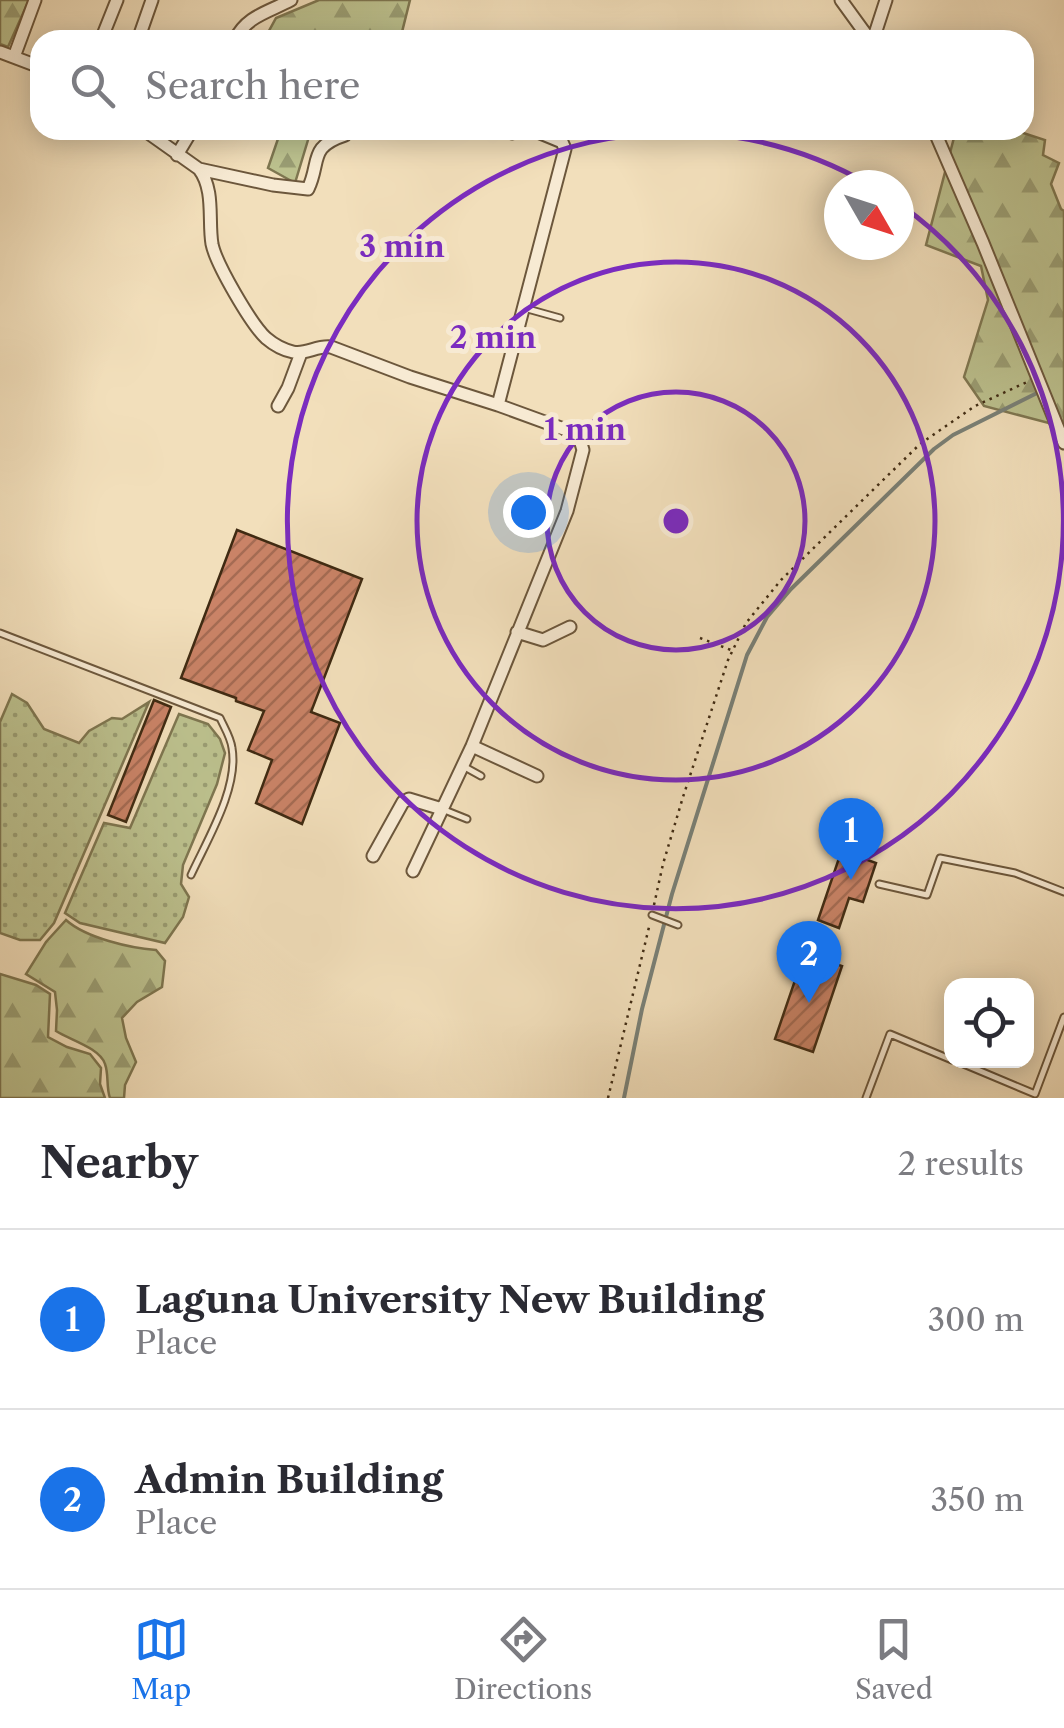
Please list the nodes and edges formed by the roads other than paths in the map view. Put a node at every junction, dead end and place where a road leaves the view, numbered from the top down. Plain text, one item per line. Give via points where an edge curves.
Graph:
1 (35, 0) edge
2 (116, 0) edge
3 (152, 0) edge
4 (290, 0) edge
5 (840, 0) edge
6 (886, 0) edge
7 (105, 30) edge
8 (142, 30) edge
9 (241, 30) edge
10 (864, 30) edge
11 (876, 30) edge
12 (0, 52) edge
13 (14, 57) junction
14 (30, 63) edge
15 (157, 140) edge
16 (186, 140) edge
17 (331, 140) edge
18 (553, 140) edge
19 (938, 140) edge
20 (177, 155) junction
21 (199, 169) junction
22 (524, 308) junction
23 (560, 318) dead end
24 (301, 353) junction
25 (498, 405) junction
26 (278, 406) dead end
27 (572, 432) junction
28 (621, 434) dead end
29 (1064, 442) edge
30 (570, 628) dead end
31 (517, 632) junction
32 (0, 633) edge
33 (472, 746) junction
34 (463, 766) junction
35 (481, 776) dead end
36 (537, 776) dead end
37 (442, 809) junction
38 (467, 819) dead end
39 (373, 856) dead end
40 (413, 871) dead end
41 (190, 875) dead end
42 (879, 884) dead end
43 (1064, 892) edge
44 (652, 914) road end
45 (678, 925) dead end
46 (1064, 1016) edge
47 (944, 1057) edge
48 (972, 1068) edge
49 (1035, 1094) junction
50 (866, 1098) edge
51 (1044, 1098) edge

1 - 13 street
2 - 7 street
3 - 8 street
4 - 9 street
5 - 10 street
6 - 11 street
12 - 13 street
13 - 14 street
15 - 20 street
16 - 20 street
17 - 21 street via 314,163 308,189
18 - 22 street via 565,145
19 - 29 street
20 - 21 street
21 - 24 street via 209,194 217,262 264,336
22 - 23 lane
22 - 25 street
24 - 25 street via 330,346
24 - 26 street
25 - 27 street
27 - 28 lane
27 - 31 street via 583,450 567,511
30 - 31 street via 543,640
31 - 33 street
32 - 41 lane via 220,718 232,746 228,793
33 - 34 street
33 - 36 street
34 - 35 lane
34 - 37 street
37 - 38 lane
37 - 39 street via 404,802
37 - 40 street
42 - 43 lane via 927,895 940,858
44 - 45 lane
46 - 49 lane
47 - 50 lane via 890,1034
48 - 49 lane
49 - 51 lane

